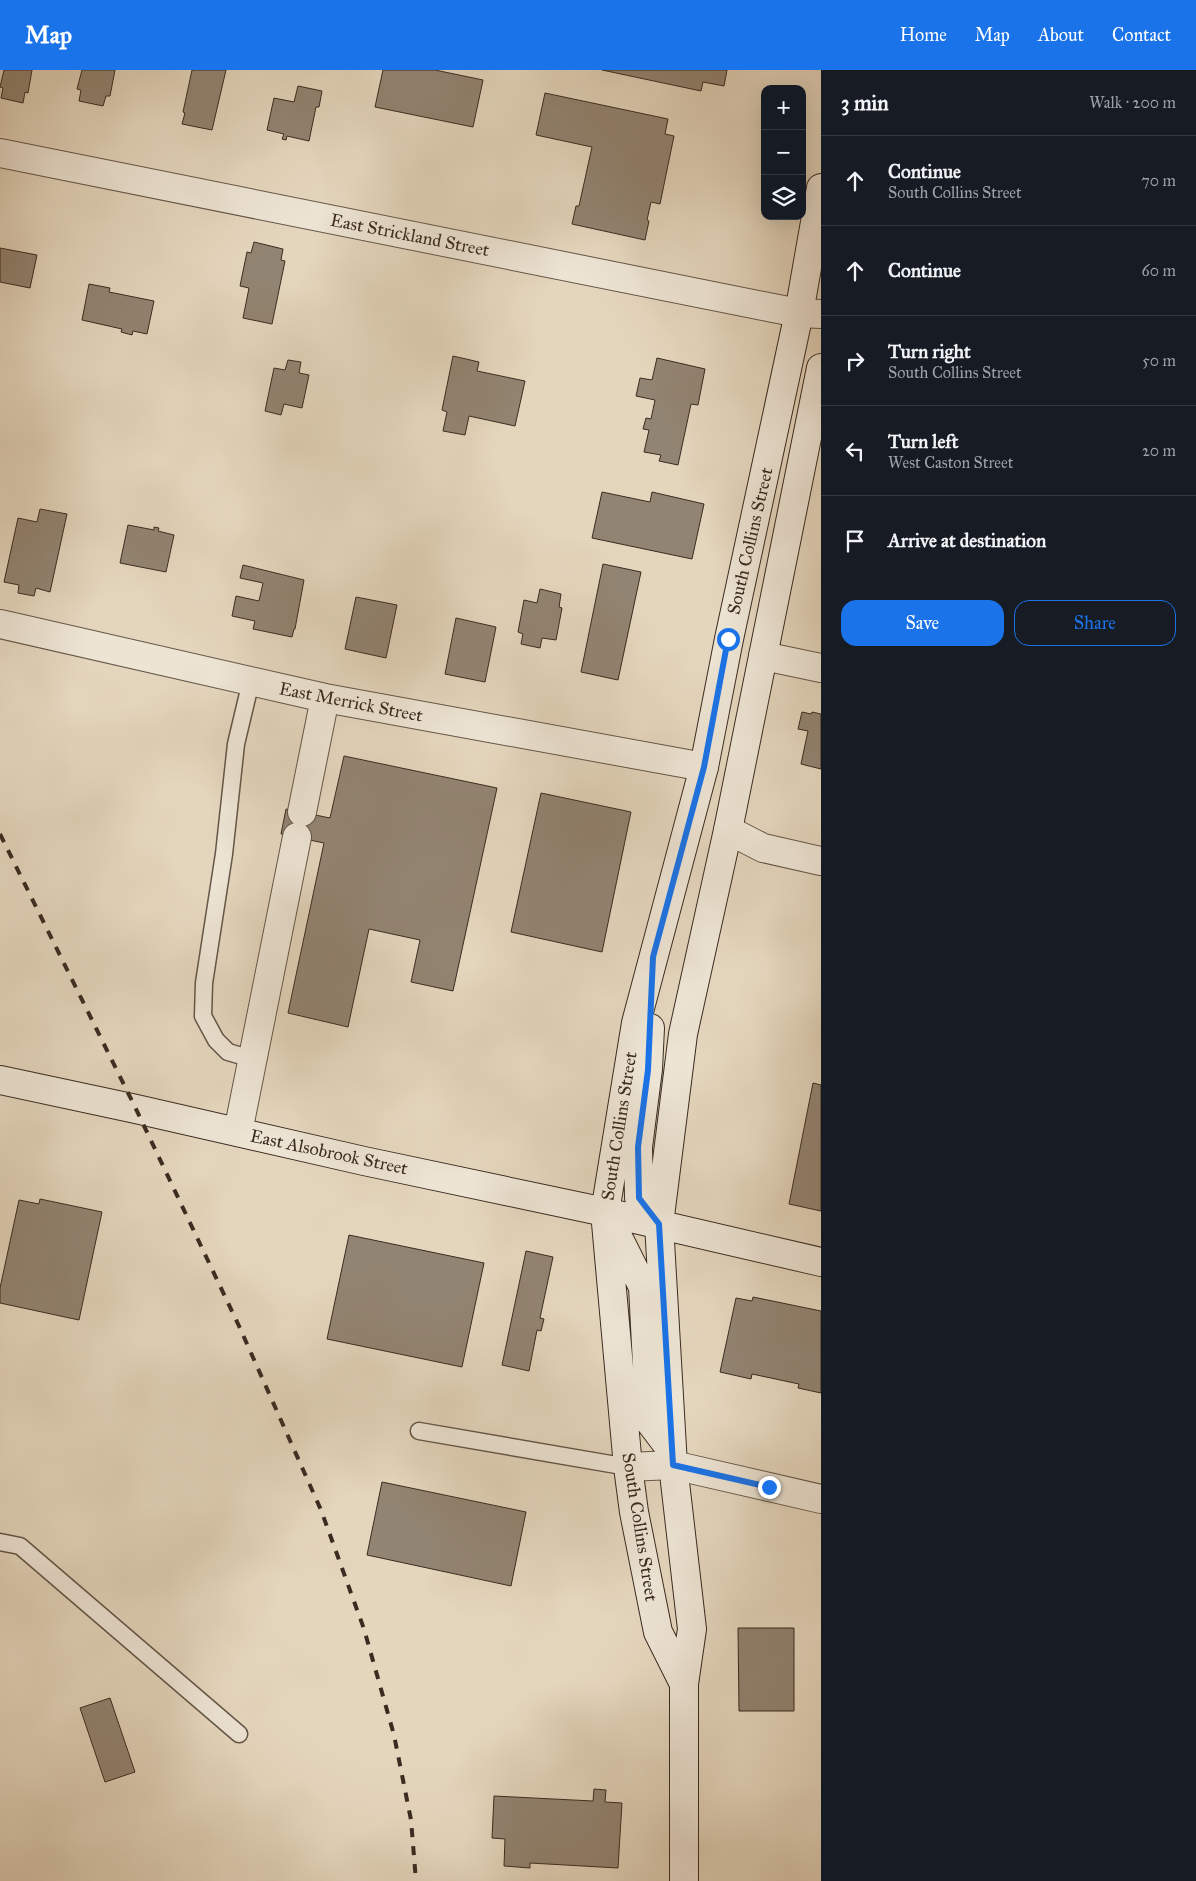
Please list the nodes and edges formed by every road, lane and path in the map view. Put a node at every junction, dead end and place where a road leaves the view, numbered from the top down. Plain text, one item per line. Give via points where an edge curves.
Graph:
1 (0, 153) edge
2 (821, 188) edge
3 (810, 313) edge
4 (821, 368) edge
5 (0, 624) edge
6 (763, 656) junction
7 (821, 668) edge
8 (251, 681) junction
9 (325, 698) junction
10 (704, 767) junction
11 (728, 830) junction
12 (821, 862) edge
13 (653, 957) junction
14 (252, 1059) junction
15 (0, 1080) edge
16 (238, 1132) junction
17 (606, 1212) junction
18 (659, 1224) junction
19 (821, 1262) edge
20 (419, 1431) dead end
21 (672, 1458) junction
22 (628, 1467) junction
23 (821, 1499) edge
24 (0, 1542) edge
25 (684, 1684) junction
26 (239, 1734) dead end
27 (684, 1881) edge

1 - 3 main road, East Strickland Street
2 - 3 main road, South Collins Street
3 - 10 main road, South Collins Street via 728,639
4 - 6 main road, South Collins Street
5 - 8 main road, East Merrick Street
6 - 7 main road
6 - 11 main road, South Collins Street
8 - 9 main road, East Merrick Street
8 - 14 lane via 236,744 224,854 204,983 203,1016 216,1040 228,1052
9 - 10 main road, East Merrick Street
9 - 14 main road
10 - 13 main road, South Collins Street
11 - 12 main road via 763,848
11 - 18 main road, South Collins Street via 683,1034
13 - 17 main road, South Collins Street via 636,1023
13 - 18 main road via 648,1070 638,1147 639,1198
14 - 16 main road
15 - 16 main road, East Alsobrook Street
16 - 17 main road, East Alsobrook Street
17 - 18 main road, East Alsobrook Street
17 - 21 main road via 643,1287 650,1422
17 - 22 main road, South Collins Street
18 - 19 main road, East Alsobrook Street
18 - 21 main road, South Collins Street
20 - 22 lane
21 - 22 main road
21 - 23 main road
21 - 25 main road, South Collins Street via 692,1629
22 - 25 main road, South Collins Street via 658,1632
24 - 26 lane via 20,1546
25 - 27 main road, South Collins Street

